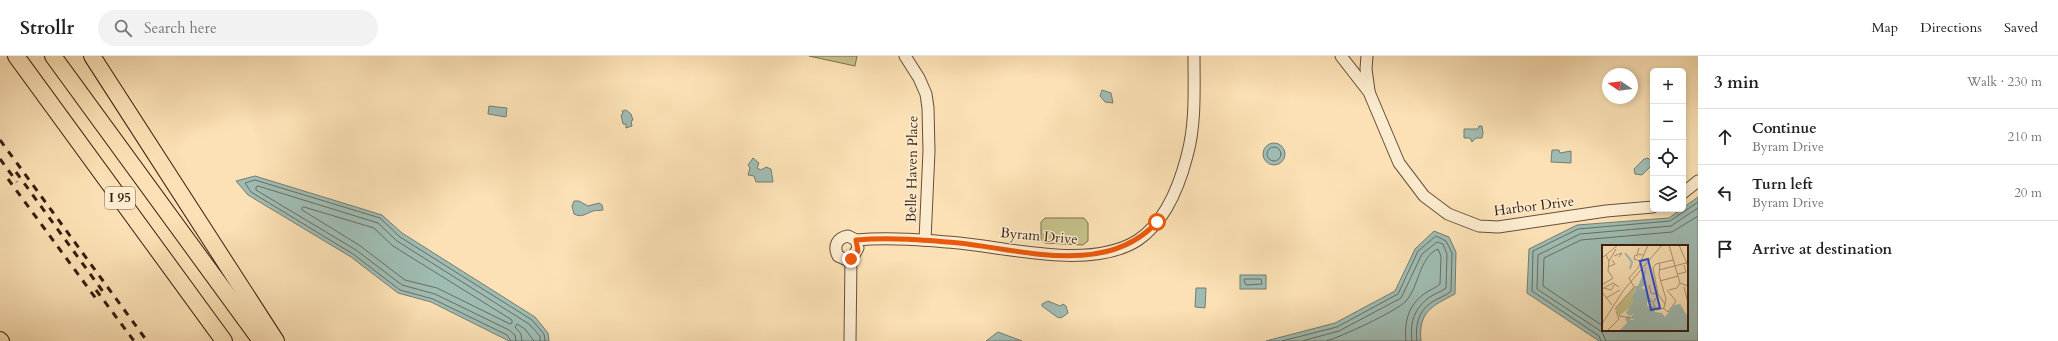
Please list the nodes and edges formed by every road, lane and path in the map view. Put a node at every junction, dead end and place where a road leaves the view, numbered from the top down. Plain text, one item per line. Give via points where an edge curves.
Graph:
1 (16, 56) edge
2 (53, 56) edge
3 (92, 56) edge
4 (905, 56) edge
5 (1194, 56) edge
6 (1341, 56) edge
7 (1367, 56) edge
8 (1369, 92) junction
9 (1698, 181) edge
10 (1686, 191) edge
11 (1650, 207) edge
12 (856, 240) junction
13 (925, 240) junction
14 (851, 259) junction
15 (224, 341) edge
16 (261, 341) edge
17 (276, 341) edge
18 (850, 341) edge

1 - 15 highway, I 95
2 - 16 highway, I 95
3 - 17 highway
4 - 13 street, Belle Haven Place via 921,83 928,108
5 - 13 street, Byram Drive via 1193,118 1185,163 1160,219 1137,241 1122,248 1071,256
6 - 8 street, Harbor Drive
7 - 8 street, Harbor Drive
8 - 11 street, Harbor Drive via 1399,163 1412,182 1433,204 1461,219 1479,226 1498,228 1606,211
9 - 10 street
12 - 13 street, Byram Drive
12 - 14 street via 858,251
12 - 14 street, Byram Drive via 845,236 836,243 838,256
14 - 18 street

